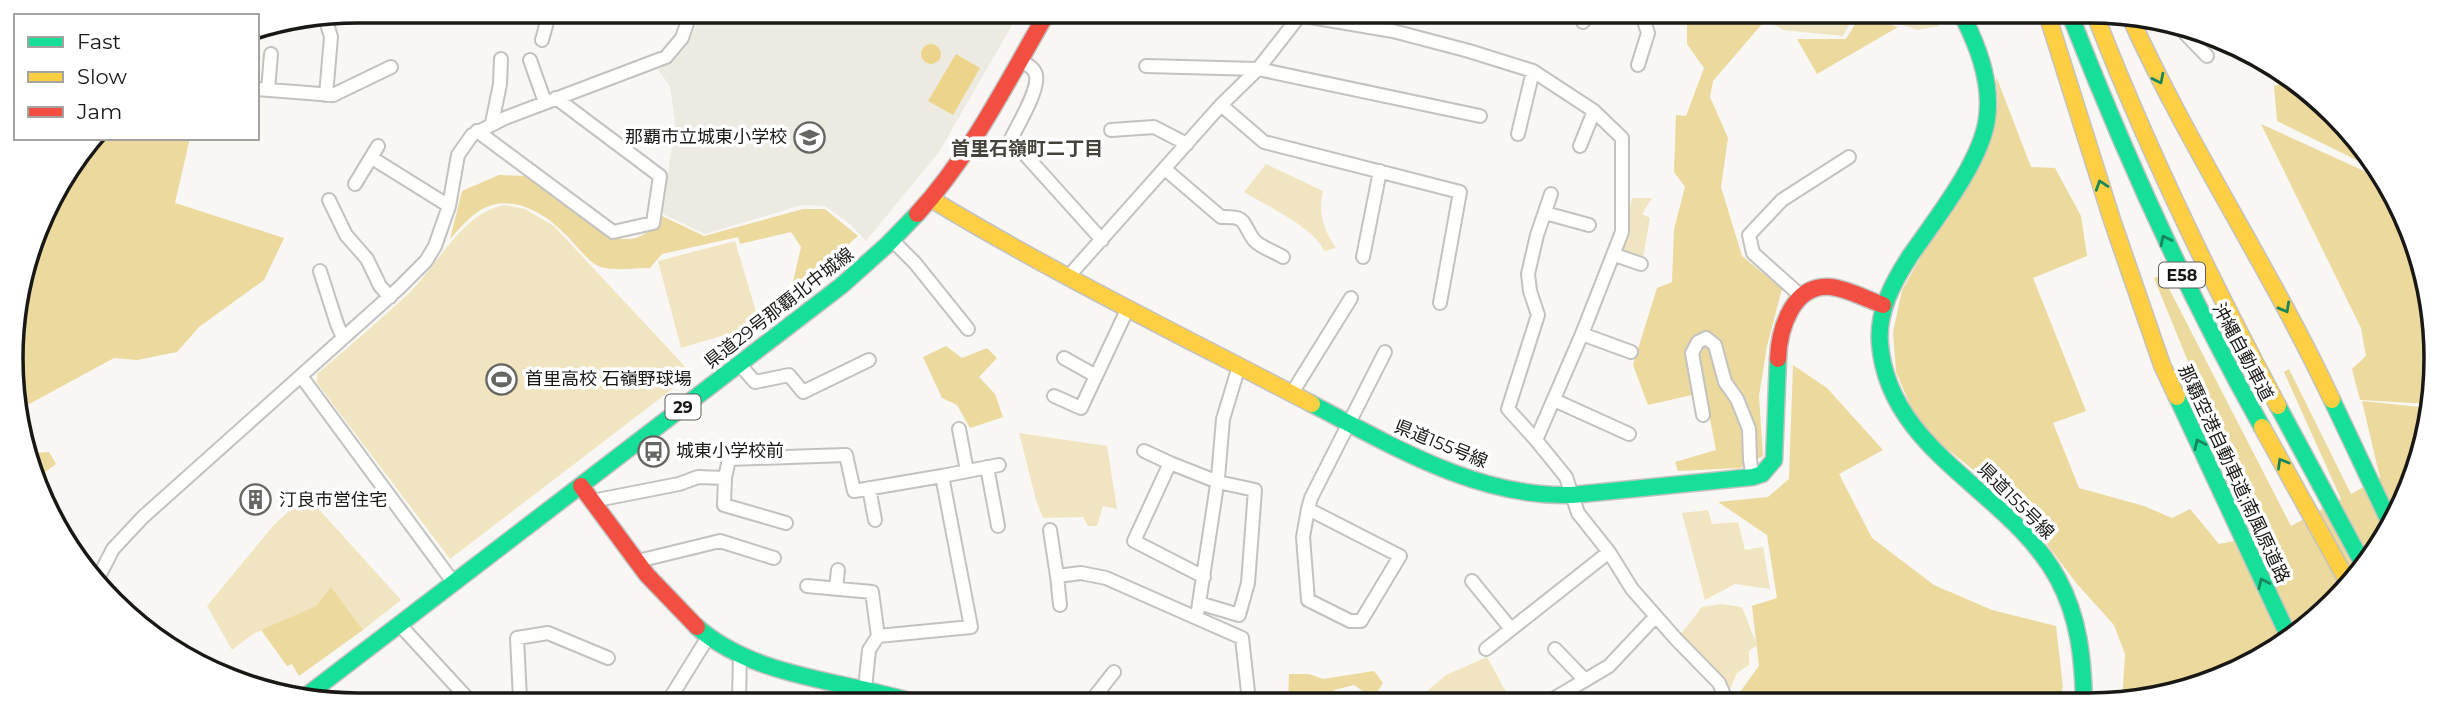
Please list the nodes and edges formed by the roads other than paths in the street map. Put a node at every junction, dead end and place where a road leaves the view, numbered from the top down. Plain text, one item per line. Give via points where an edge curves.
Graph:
1 (547, 23) edge
2 (687, 23) edge
3 (1041, 23) edge
4 (1292, 23) edge
5 (1349, 23) edge
6 (1645, 23) edge
7 (1967, 23) edge
8 (2051, 23) edge
9 (2073, 23) edge
10 (2098, 23) edge
11 (327, 24) edge
12 (2134, 26) edge
13 (2187, 38) edge
14 (542, 40) dead end
15 (271, 54) dead end
16 (2207, 56) dead end
17 (501, 59) dead end
18 (530, 60) dead end
19 (1020, 60) junction
20 (1638, 65) dead end
21 (1146, 66) dead end
22 (391, 67) dead end
23 (1258, 69) junction
24 (1533, 71) junction
25 (263, 89) edge
26 (326, 95) junction
27 (550, 100) junction
28 (1222, 105) junction
29 (1594, 111) junction
30 (1480, 117) dead end
31 (492, 123) junction
32 (1111, 130) dead end
33 (477, 131) junction
34 (1518, 134) dead end
35 (1187, 144) junction
36 (1580, 146) dead end
37 (1849, 157) dead end
38 (1165, 169) junction
39 (1380, 171) junction
40 (355, 184) dead end
41 (1551, 194) dead end
42 (931, 199) junction
43 (329, 200) dead end
44 (449, 206) junction
45 (1545, 213) junction
46 (1589, 225) dead end
47 (893, 240) junction
48 (1102, 240) junction
49 (1615, 255) junction
50 (1283, 257) dead end
51 (1363, 257) dead end
52 (1641, 264) dead end
53 (320, 271) dead end
54 (1067, 278) junction
55 (1801, 296) junction
56 (390, 297) junction
57 (1351, 298) dead end
58 (1440, 303) dead end
59 (1883, 305) junction
60 (1127, 310) junction
61 (968, 329) dead end
62 (1583, 334) junction
63 (344, 338) junction
64 (1385, 352) dead end
65 (1631, 352) dead end
66 (1064, 358) dead end
67 (869, 360) dead end
68 (739, 364) junction
69 (1239, 366) junction
70 (300, 376) junction
71 (1096, 376) junction
72 (1292, 393) junction
73 (1054, 396) dead end
74 (1553, 400) junction
75 (1703, 415) dead end
76 (1349, 423) junction
77 (959, 429) dead end
78 (1629, 435) dead end
79 (1536, 440) junction
80 (1144, 451) dead end
81 (1170, 463) junction
82 (967, 471) junction
83 (942, 475) junction
84 (1754, 477) junction
85 (725, 478) junction
86 (1218, 482) junction
87 (581, 486) junction
88 (869, 488) junction
89 (1572, 495) junction
90 (592, 501) junction
91 (1308, 509) junction
92 (2385, 514) edge
93 (875, 520) dead end
94 (786, 523) dead end
95 (998, 526) dead end
96 (1050, 530) dead end
97 (1609, 552) junction
98 (2359, 557) edge
99 (774, 558) dead end
100 (638, 561) junction
101 (838, 570) dead end
102 (100, 572) edge
103 (2344, 575) edge
104 (1057, 576) junction
105 (1204, 577) junction
106 (1472, 581) dead end
107 (453, 582) junction
108 (807, 586) dead end
109 (836, 589) junction
110 (1199, 603) junction
111 (1060, 605) dead end
112 (1656, 616) junction
113 (1197, 618) junction
114 (399, 624) junction
115 (1511, 629) junction
116 (2285, 629) edge
117 (878, 636) junction
118 (708, 637) junction
119 (1486, 649) dead end
120 (1555, 649) dead end
121 (740, 654) junction
122 (608, 658) dead end
123 (1114, 672) dead end
124 (1585, 680) junction
125 (865, 688) junction
126 (314, 690) edge
127 (462, 693) edge
128 (519, 693) edge
129 (673, 693) edge
130 (739, 693) edge
131 (882, 693) edge
132 (1098, 693) edge
133 (1248, 693) edge
134 (1563, 693) edge
135 (1723, 693) edge
136 (2084, 693) edge

1 - 14 street
2 - 27 street via 665,61
3 - 19 main road, 県道29号那覇北中城線 / 29
4 - 23 street
5 - 24 street via 1393,30
6 - 20 street via 1648,33
7 - 59 main road, 県道155号線 via 1983,63 1988,107 1984,134 1955,190 1897,276
116 -> 8 main road, 那覇空港自動車道;南風原道路 via 2162,365
103 -> 9 main road, 沖縄自動車道 / E58 via 2193,299 2136,180
10 - 98 main road, 沖縄自動車道 / E58 via 2155,163 2210,281
11 - 26 street via 331,37
12 -> 92 main road via 2169,99 2309,353
13 - 16 street
15 - 25 street
17 - 31 street
18 - 27 street
19 - 42 main road, 県道29号那覇北中城線 / 29
19 - 48 street via 1033,68 1037,77 1011,139
21 - 23 street
22 - 26 street via 342,92
23 - 28 street
23 - 30 street
24 - 29 street
24 - 34 street
25 - 26 street
27 - 31 street
27 - 33 street via 660,176 653,223 613,232
28 - 35 street
28 - 39 street via 1264,142
29 - 36 street
29 - 49 street via 1622,138 1622,232
31 - 33 street
32 - 35 street via 1154,127
33 - 44 street via 458,155
35 - 38 street
37 - 55 street via 1782,200 1749,235 1753,253
38 - 48 street
38 - 50 street via 1221,218 1236,217 1246,224 1251,247
39 - 51 street
39 - 58 street via 1461,192
40 - 44 street via 375,152
41 - 45 street
42 - 47 main road, 県道29号那覇北中城線 / 29
42 - 54 main road, 県道155号線
43 - 56 street via 346,235 368,259
44 - 56 street via 426,261
45 - 46 street
45 - 79 street via 1528,274 1538,314 1508,409
47 - 61 street
47 - 68 main road, 県道29号那覇北中城線 / 29
48 - 54 street
49 - 52 street
49 - 62 street
53 - 63 street
54 - 60 main road, 県道155号線
55 - 59 main road via 1829,287
55 - 84 main road via 1786,319 1780,344 1774,460 1769,469
56 - 63 street
57 - 72 street
59 - 136 main road, 県道155号線 via 1879,339 1883,368 1896,403 1935,452 2020,526 2056,571 2078,625
60 - 69 main road, 県道155号線
60 - 71 street
62 - 65 street
62 - 74 street
63 - 70 street
64 - 76 street
66 - 71 street
67 - 68 street via 803,392 789,375 755,382
68 - 87 main road, 県道29号那覇北中城線 / 29
69 - 72 main road, 県道155号線
69 - 86 street via 1223,419
70 - 102 street via 136,524
70 - 107 street
71 - 73 street via 1081,408
72 - 76 main road, 県道155号線
74 - 78 street
74 - 79 street
75 - 84 street via 1692,353 1706,338 1715,345 1725,382 1749,429
76 - 89 main road, 県道155号線 via 1413,457 1475,481 1542,496
76 - 91 street
77 - 82 street
79 - 89 street via 1566,477
80 - 81 street
81 - 86 street
81 - 105 street via 1134,541
82 - 83 street
82 - 95 street via 993,466
83 - 88 street
83 - 117 street via 971,627
84 - 89 main road, 県道155号線
85 - 88 street via 729,459 846,455 854,491
85 - 90 street via 698,477
85 - 94 street via 724,505
86 - 105 street
86 - 110 street via 1255,490 1248,583 1239,615
87 - 90 main road
87 - 107 main road, 県道29号那覇北中城線 / 29
88 - 93 street
89 - 97 street via 1578,513
90 - 100 main road
91 - 91 street via 1400,556 1361,621 1350,621 1308,600 1303,537
96 - 104 street
97 - 112 street
97 - 115 street
99 - 100 street via 720,541
100 - 118 main road via 686,619
101 - 109 street
104 - 111 street
104 - 113 street via 1081,573 1106,578
105 - 110 street
106 - 115 street via 1488,610
107 - 114 main road, 県道29号那覇北中城線 / 29
108 - 109 street
109 - 117 street via 872,592
110 - 113 street
112 - 124 street via 1609,666
112 - 135 street
113 - 133 street via 1242,638
114 - 126 main road, 県道29号那覇北中城線 / 29
114 - 127 street
115 - 119 street
117 - 125 street via 869,650
118 - 121 main road
118 - 129 street
120 - 124 street
121 - 125 main road
121 - 130 street
122 - 128 street via 548,634 517,638
123 - 132 street
124 - 134 street
125 - 131 main road

